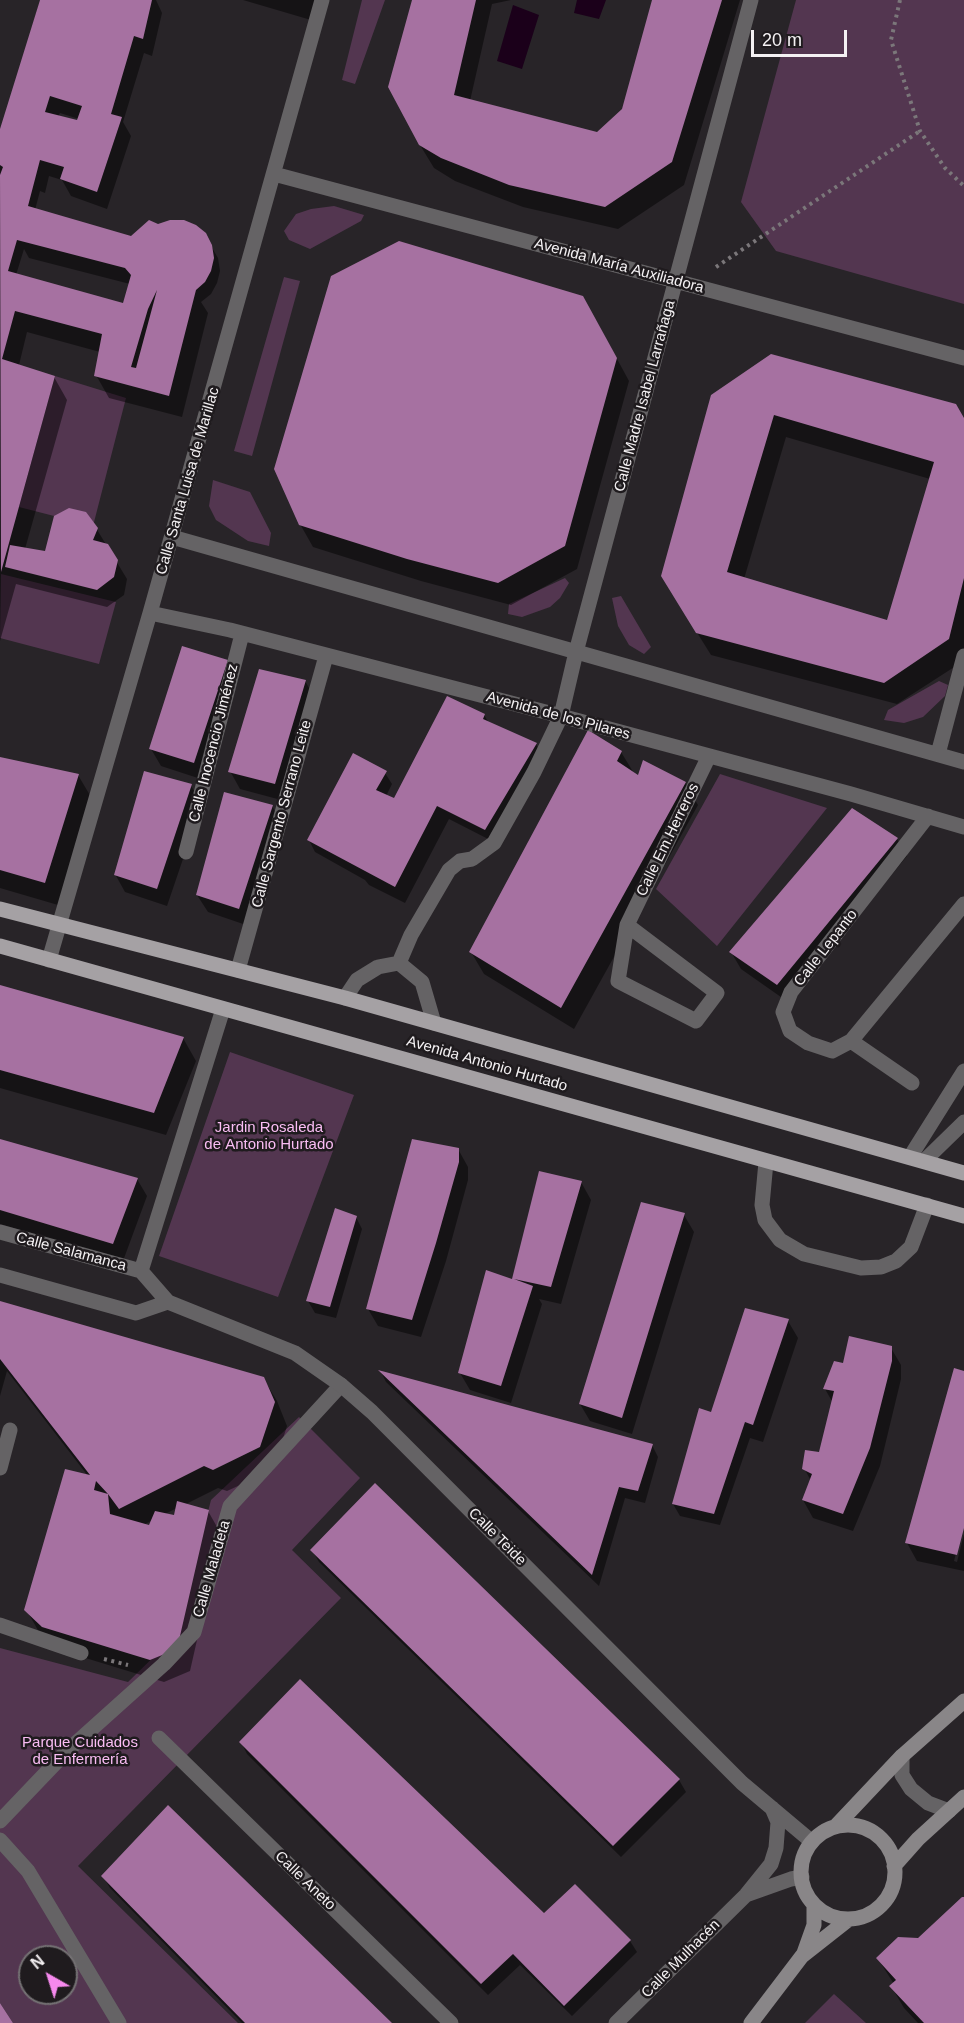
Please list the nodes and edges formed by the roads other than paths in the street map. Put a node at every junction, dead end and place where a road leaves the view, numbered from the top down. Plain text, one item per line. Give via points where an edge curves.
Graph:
1 (322, 0) edge
2 (750, 0) edge
3 (274, 174) junction
4 (682, 284) junction
5 (964, 358) edge
6 (172, 537) junction
7 (150, 613) junction
8 (242, 634) junction
9 (576, 652) junction
10 (326, 656) junction
11 (964, 656) edge
12 (561, 716) junction
13 (938, 754) junction
14 (709, 756) junction
15 (964, 761) edge
16 (928, 816) junction
17 (964, 826) edge
18 (186, 852) dead end
19 (964, 904) edge
20 (0, 909) edge
21 (60, 925) junction
22 (627, 925) junction
23 (0, 946) edge
24 (49, 960) junction
25 (399, 963) junction
26 (238, 970) junction
27 (345, 998) junction
28 (224, 1009) junction
29 (434, 1023) junction
30 (851, 1041) junction
31 (964, 1071) edge
32 (912, 1083) dead end
33 (964, 1122) edge
34 (917, 1159) junction
35 (765, 1162) junction
36 (964, 1173) edge
37 (927, 1206) junction
38 (964, 1216) edge
39 (0, 1232) edge
40 (141, 1271) junction
41 (0, 1275) edge
42 (168, 1302) junction
43 (341, 1385) junction
44 (9, 1430) dead end
45 (0, 1468) edge
46 (0, 1625) edge
47 (81, 1653) road end
48 (964, 1701) edge
49 (159, 1738) dead end
50 (902, 1756) junction
51 (964, 1797) edge
52 (772, 1808) junction
53 (949, 1811) junction
54 (0, 1821) edge
55 (836, 1826) junction
56 (0, 1840) edge
57 (811, 1841) junction
58 (894, 1866) junction
59 (802, 1877) junction
60 (746, 1895) junction
61 (813, 1905) junction
62 (849, 1919) junction
63 (802, 1956) junction
64 (119, 2023) edge
65 (451, 2023) edge
66 (616, 2023) edge
67 (751, 2023) edge

1 - 3 street, Calle Santa Luisa de Marillac
2 - 4 street, Calle Madre Isabel Larrañaga
3 - 4 street, Avenida María Auxiliadora
3 - 6 street, Calle Santa Luisa de Marillac
4 - 5 street, Avenida María Auxiliadora
4 - 9 street, Calle Madre Isabel Larrañaga
6 - 7 street, Calle Santa Luisa de Marillac
6 - 9 street
7 - 8 street, Avenida de los Pilares
7 - 21 street, Calle Santa Luisa de Marillac
8 - 10 street, Avenida de los Pilares
8 - 18 street, Calle Inocencio Jiménez
9 - 12 street, Calle Madre Isabel Larrañaga
9 - 13 street
10 - 12 street, Avenida de los Pilares
10 - 26 street, Calle Sargento Serrano Leite
11 - 13 street
12 - 14 street, Avenida de los Pilares
12 - 25 street, Calle Madre Isabel Larrañaga via 494,843 449,870
13 - 15 street
14 - 16 street, Avenida de los Pilares
14 - 22 street, Calle Em.Herreros
16 - 17 street, Avenida de los Pilares
16 - 30 street, Calle Lepanto via 791,992 783,1012 790,1031 808,1043 832,1051
19 - 30 street
20 - 21 main road, Avenida Antonio Hurtado
21 - 24 street, Calle Santa Luisa de Marillac
21 - 26 main road, Avenida Antonio Hurtado
22 - 22 street, Calle Em.Herreros via 717,993 696,1022 618,981
23 - 24 main road, Avenida Antonio Hurtado
24 - 28 main road, Avenida Antonio Hurtado
25 - 27 street via 366,974
25 - 29 street via 422,982
26 - 27 main road, Avenida Antonio Hurtado
27 - 29 main road, Avenida Antonio Hurtado
28 - 35 main road, Avenida Antonio Hurtado
28 - 40 street
29 - 34 main road, Avenida Antonio Hurtado
30 - 32 street
31 - 34 street
33 - 34 street
34 - 36 main road, Avenida Antonio Hurtado
35 - 37 main road, Avenida Antonio Hurtado
35 - 37 street via 765,1220 780,1240 804,1254 861,1268 881,1267 896,1261 911,1247
37 - 38 main road, Avenida Antonio Hurtado
39 - 40 street, Calle Salamanca
40 - 42 street
41 - 42 street via 136,1313
42 - 43 street, Calle Teide via 296,1353
43 - 52 street, Calle Teide via 742,1784
43 - 54 street, Calle Maladeta via 230,1506 194,1632 66,1752
44 - 45 street
46 - 47 street
48 - 50 main road
49 - 65 street, Calle Aneto
50 - 53 street via 902,1775 911,1789 928,1803
50 - 55 main road
51 - 53 main road
52 - 57 street, Calle Teide
52 - 60 street, Calle Mulhacén via 778,1822 776,1848 771,1864
53 - 58 main road
55 - 57 main road
55 - 58 main road via 868,1829 881,1838
56 - 64 street via 28,1871
57 - 59 main road via 803,1854
58 - 62 main road via 894,1882 878,1908 864,1917
59 - 60 street, Calle Mulhacén
59 - 61 main road
60 - 66 street, Calle Mulhacén
61 - 62 main road via 834,1917
61 - 63 main road via 814,1925
62 - 63 main road
63 - 67 main road

